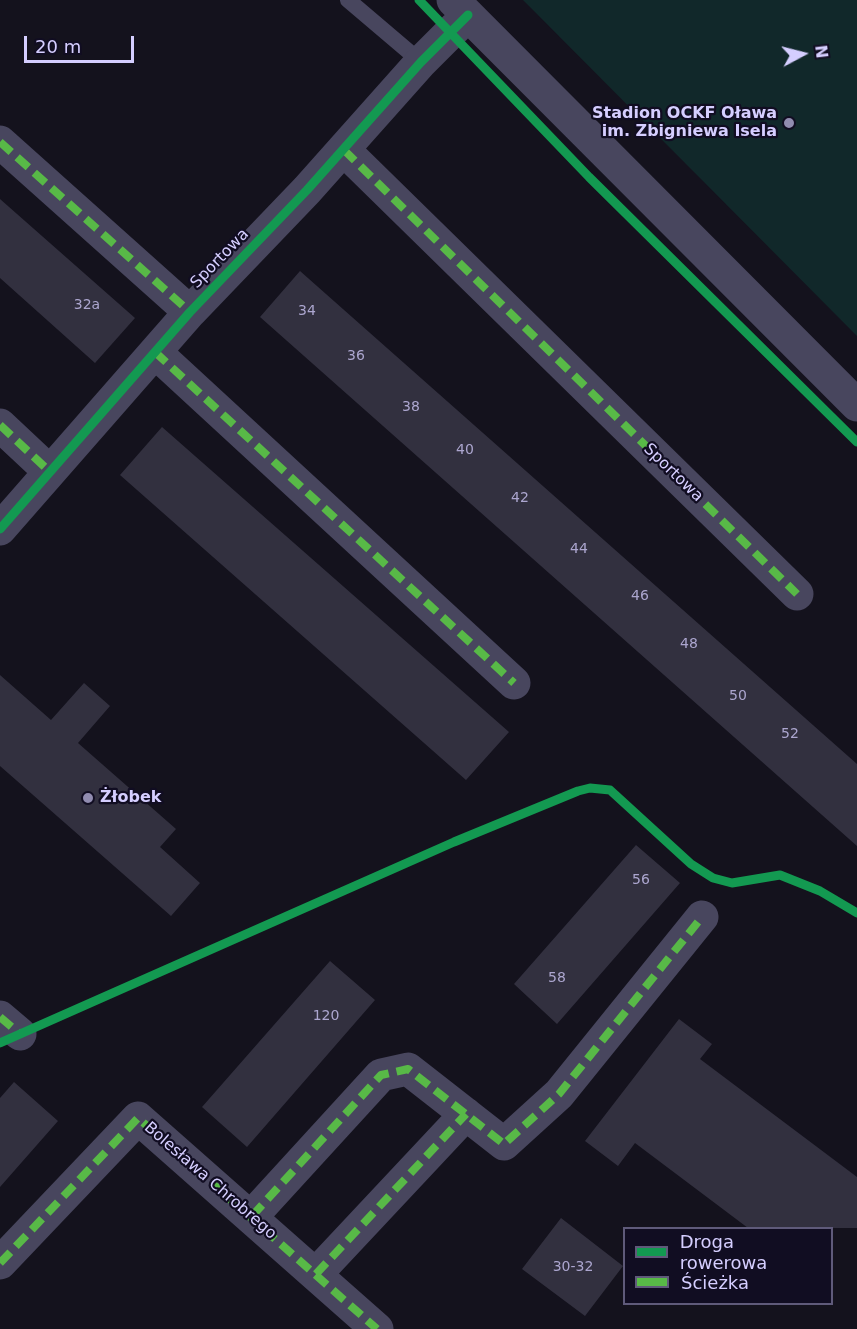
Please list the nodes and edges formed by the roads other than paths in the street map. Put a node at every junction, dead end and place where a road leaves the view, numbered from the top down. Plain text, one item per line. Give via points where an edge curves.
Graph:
1 (348, 0) edge
2 (460, 7) edge
3 (421, 62) junction
4 (0, 142) edge
5 (344, 150) junction
6 (190, 312) junction
7 (155, 352) junction
8 (857, 405) edge
9 (0, 425) edge
10 (49, 471) junction
11 (0, 529) edge
12 (797, 594) dead end
13 (514, 683) dead end
14 (702, 917) dead end
15 (466, 1114) junction
16 (252, 1216) junction
17 (0, 1263) edge
18 (316, 1274) junction
19 (377, 1329) edge

1 - 3 lane
2 - 3 street, Sportowa
2 - 8 street, Sportowa
3 - 5 street, Sportowa
4 - 6 street
5 - 6 street, Sportowa
5 - 12 street, Sportowa
6 - 7 street, Sportowa
7 - 10 street, Sportowa
7 - 13 street
9 - 10 street
10 - 11 street, Sportowa
14 - 15 street via 558,1094 504,1143
15 - 16 street via 408,1069 381,1076
15 - 18 street
16 - 17 street, Bolesława Chrobrego via 138,1118
16 - 18 street, Bolesława Chrobrego
18 - 19 street, Bolesława Chrobrego

